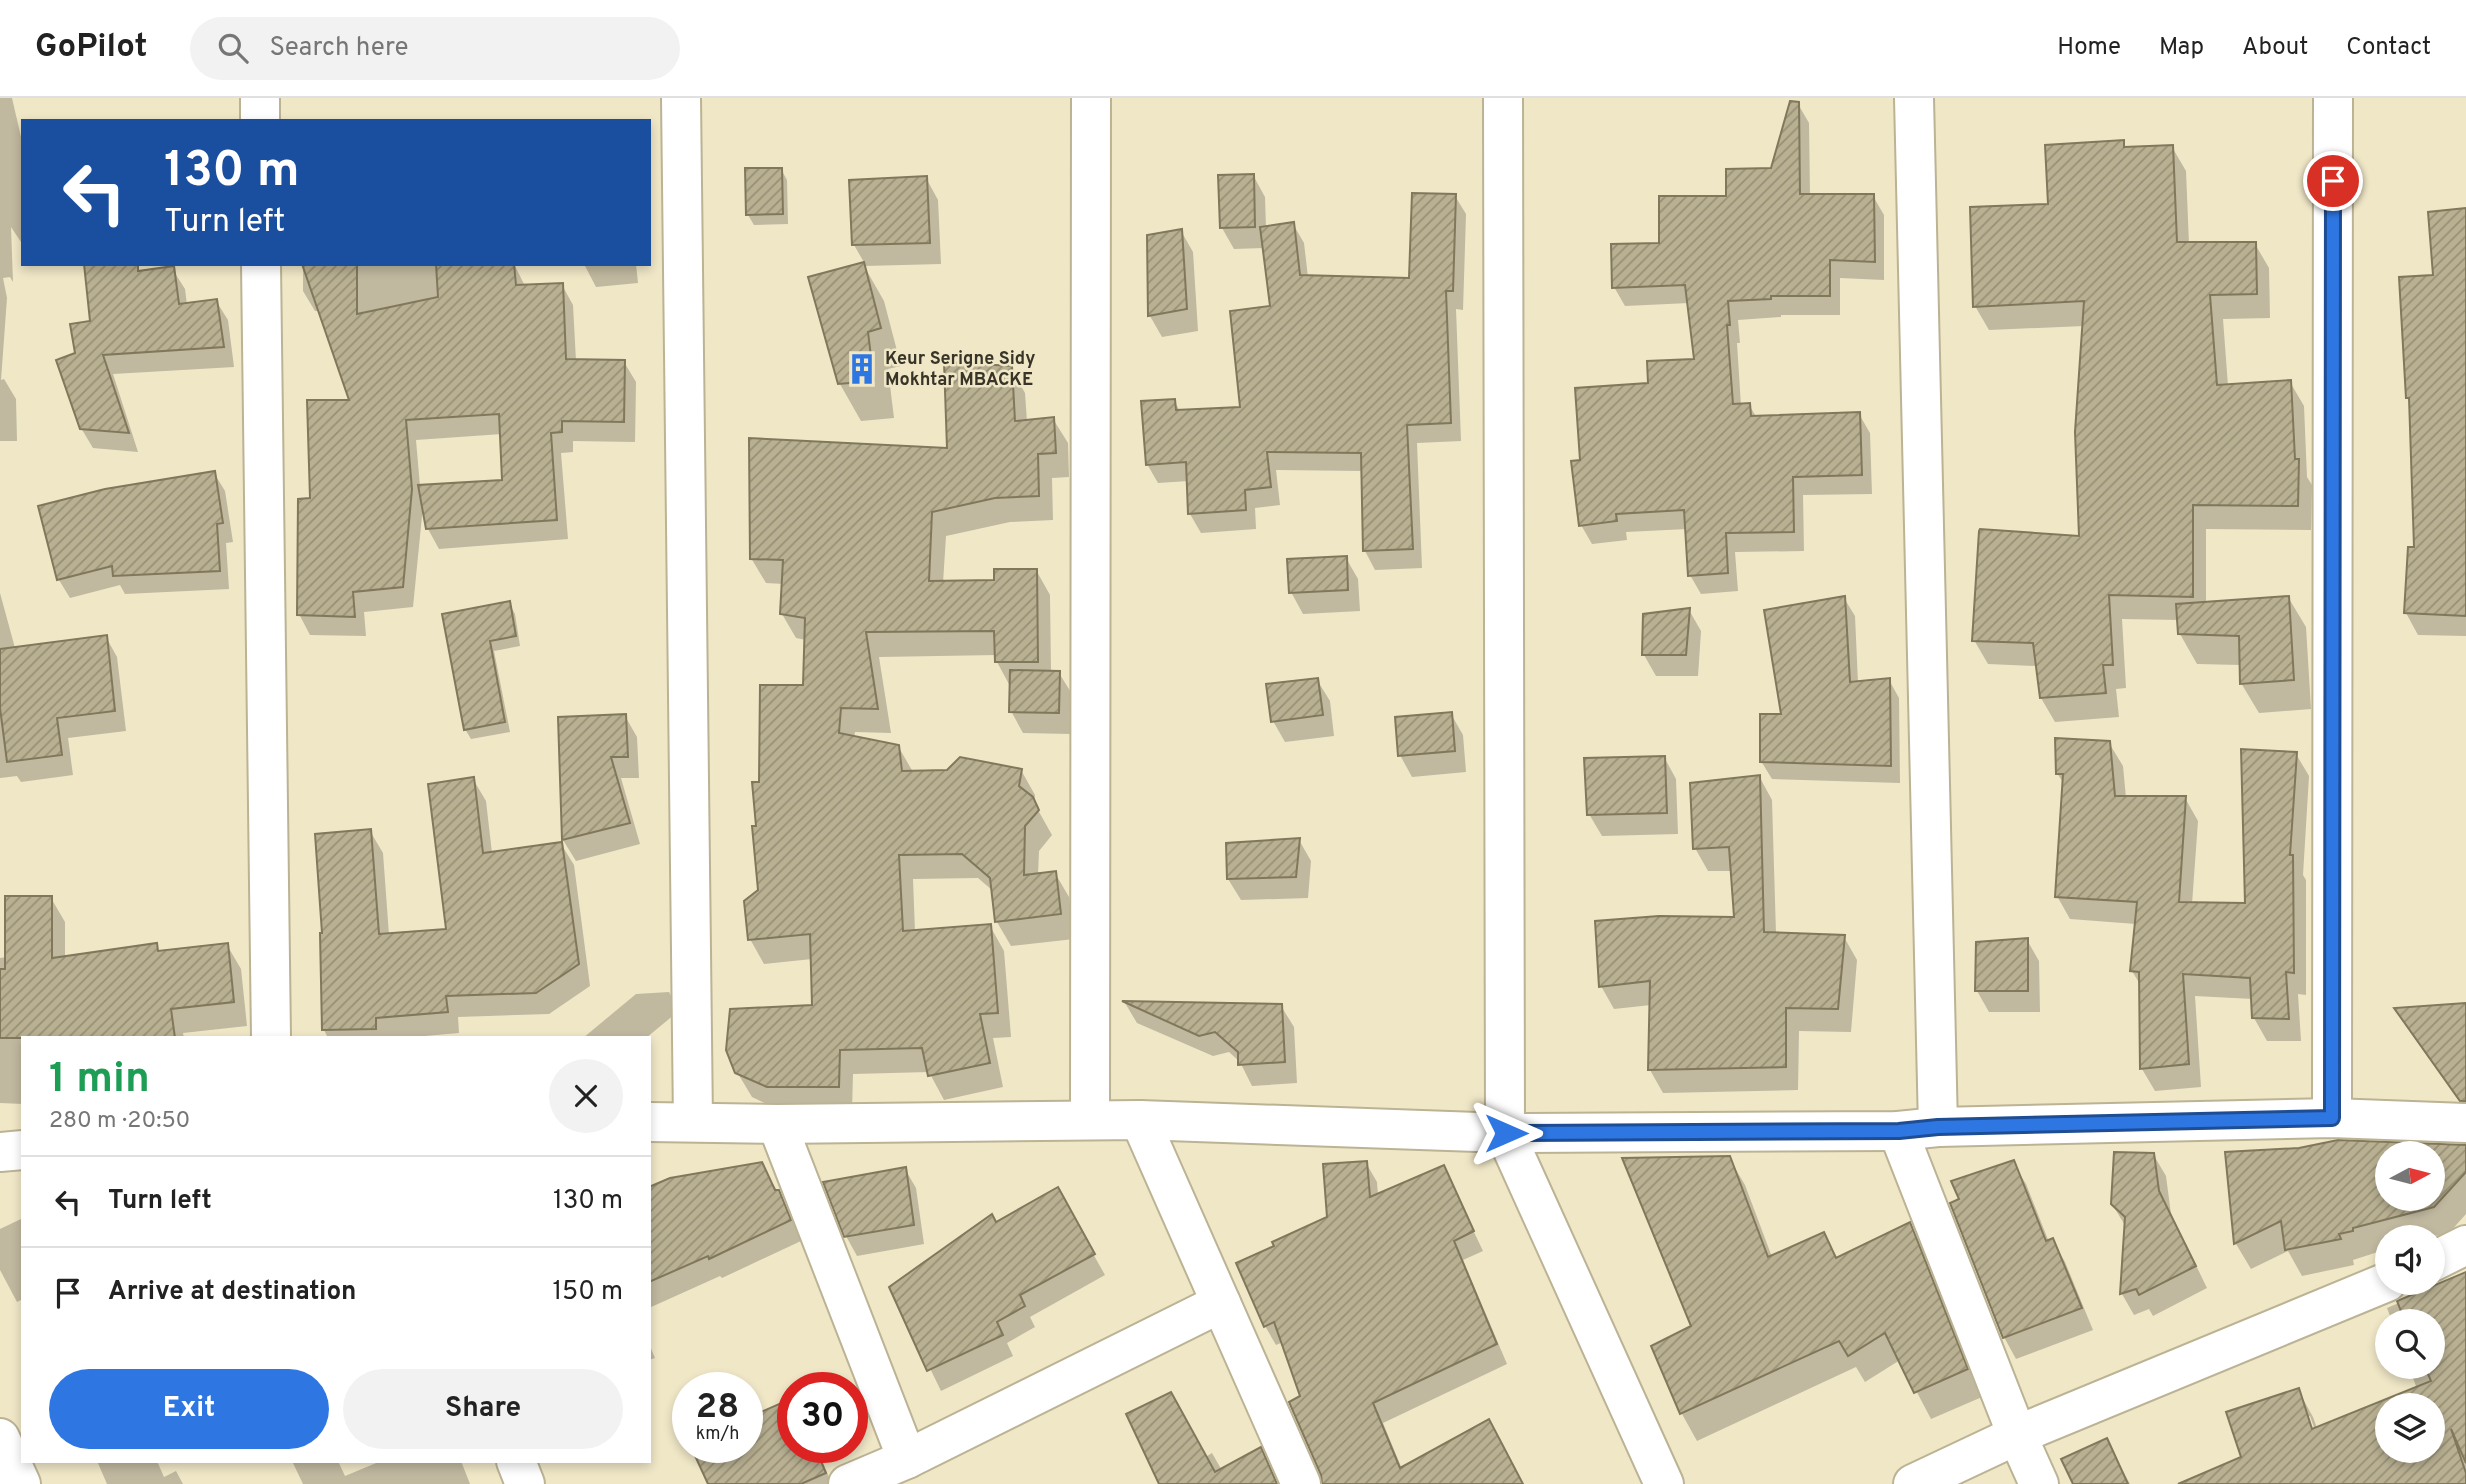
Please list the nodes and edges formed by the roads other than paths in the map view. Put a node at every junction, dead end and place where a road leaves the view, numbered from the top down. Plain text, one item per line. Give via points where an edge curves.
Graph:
1 (260, 98) edge
2 (681, 98) edge
3 (1091, 98) edge
4 (1503, 98) edge
5 (1914, 98) edge
6 (2333, 98) edge
7 (260, 119) edge
8 (261, 266) edge
9 (271, 1036) edge
10 (2332, 1118) junction
11 (1090, 1120) junction
12 (1140, 1120) junction
13 (651, 1122) edge
14 (693, 1122) junction
15 (777, 1124) junction
16 (2466, 1124) edge
17 (1938, 1127) junction
18 (1899, 1131) junction
19 (1506, 1133) junction
20 (21, 1150) edge
21 (0, 1152) edge
22 (2466, 1245) edge
23 (2445, 1256) edge
24 (2375, 1287) edge
25 (1221, 1303) junction
26 (2017, 1435) junction
27 (0, 1438) edge
28 (907, 1459) junction
29 (517, 1463) edge
30 (21, 1484) edge
31 (525, 1484) edge
32 (848, 1484) edge
33 (1301, 1484) edge
34 (1664, 1484) edge
35 (1913, 1484) edge
36 (2039, 1484) edge

1 - 7 street
2 - 14 street
3 - 11 street
4 - 19 street
5 - 17 street
6 - 10 street
8 - 9 street
10 - 16 street
10 - 17 street
11 - 12 street
11 - 15 street
12 - 19 street
12 - 25 street
13 - 14 street
14 - 15 street
15 - 28 street
17 - 18 street
18 - 19 street
18 - 26 street
19 - 34 street
20 - 21 street
22 - 23 street
24 - 26 street
25 - 28 street
25 - 33 street
26 - 35 street
26 - 36 street
27 - 30 street
28 - 32 street
29 - 31 street

